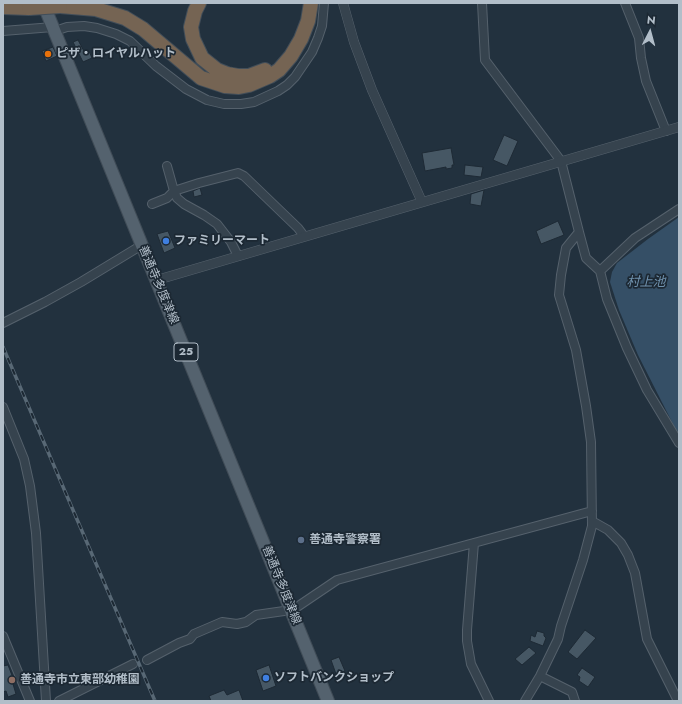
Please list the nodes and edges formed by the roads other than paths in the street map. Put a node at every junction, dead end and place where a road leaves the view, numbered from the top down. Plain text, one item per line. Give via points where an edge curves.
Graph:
1 (10, 3) edge
2 (43, 3) edge
3 (199, 3) edge
4 (303, 3) edge
5 (311, 3) edge
6 (324, 3) edge
7 (343, 3) edge
8 (482, 3) edge
9 (625, 3) edge
10 (3, 4) edge
11 (3, 7) edge
12 (54, 29) junction
13 (3, 31) edge
14 (679, 127) edge
15 (666, 131) junction
16 (561, 161) junction
17 (167, 166) dead end
18 (174, 191) junction
19 (422, 202) junction
20 (152, 204) dead end
21 (679, 209) edge
22 (578, 232) junction
23 (304, 236) junction
24 (142, 246) junction
25 (238, 256) junction
26 (600, 271) junction
27 (156, 280) junction
28 (3, 323) edge
29 (3, 407) edge
30 (679, 443) edge
31 (592, 511) junction
32 (592, 521) junction
33 (474, 543) junction
34 (291, 609) junction
35 (3, 636) edge
36 (147, 660) dead end
37 (133, 664) dead end
38 (540, 676) junction
39 (30, 701) edge
40 (46, 701) edge
41 (59, 701) edge
42 (328, 701) edge
43 (489, 701) edge
44 (525, 701) edge
45 (576, 701) edge
46 (678, 701) edge

1 - 10 highway
2 - 12 main road, 善通寺多度津線 / 25
3 - 4 highway via 191,27 196,47 202,58 210,65 227,74 238,76 259,73 280,57 294,36 301,19
5 - 11 highway, bridge via 308,21 291,56 270,76 239,87 225,86 201,78 143,29 125,18 96,10 60,6
6 - 12 street via 318,38 295,77 278,91 254,102 241,104 207,100 186,89 156,66 130,41 116,34 84,26
7 - 19 street via 372,90
8 - 16 street via 485,60
9 - 15 street via 638,38 646,81
12 - 13 street
12 - 24 main road, 善通寺多度津線 / 25
14 - 15 street
15 - 16 street
16 - 19 street
16 - 22 street
17 - 18 street
18 - 20 street via 167,198
18 - 23 street via 238,173
18 - 25 street via 184,204 217,224
19 - 23 street
21 - 26 street via 635,238
22 - 26 street via 586,258
22 - 31 street via 566,248 559,295 576,350 586,406 591,442
23 - 25 street
24 - 27 main road, 善通寺多度津線 / 25
24 - 28 street via 84,281
25 - 27 street
26 - 30 street via 607,299 627,348 647,390
27 - 34 main road, 善通寺多度津線 / 25
29 - 40 street via 24,459 32,501
31 - 32 street
31 - 33 street
32 - 38 street via 558,639
32 - 46 street via 608,530 621,543 628,555 635,573 647,638
33 - 34 street via 337,580
33 - 43 street via 467,641 471,664
34 - 36 street via 256,615 246,622 237,624 222,622
34 - 42 main road, 善通寺多度津線 / 25
35 - 39 street
37 - 41 street
38 - 44 street
38 - 45 street via 572,692

